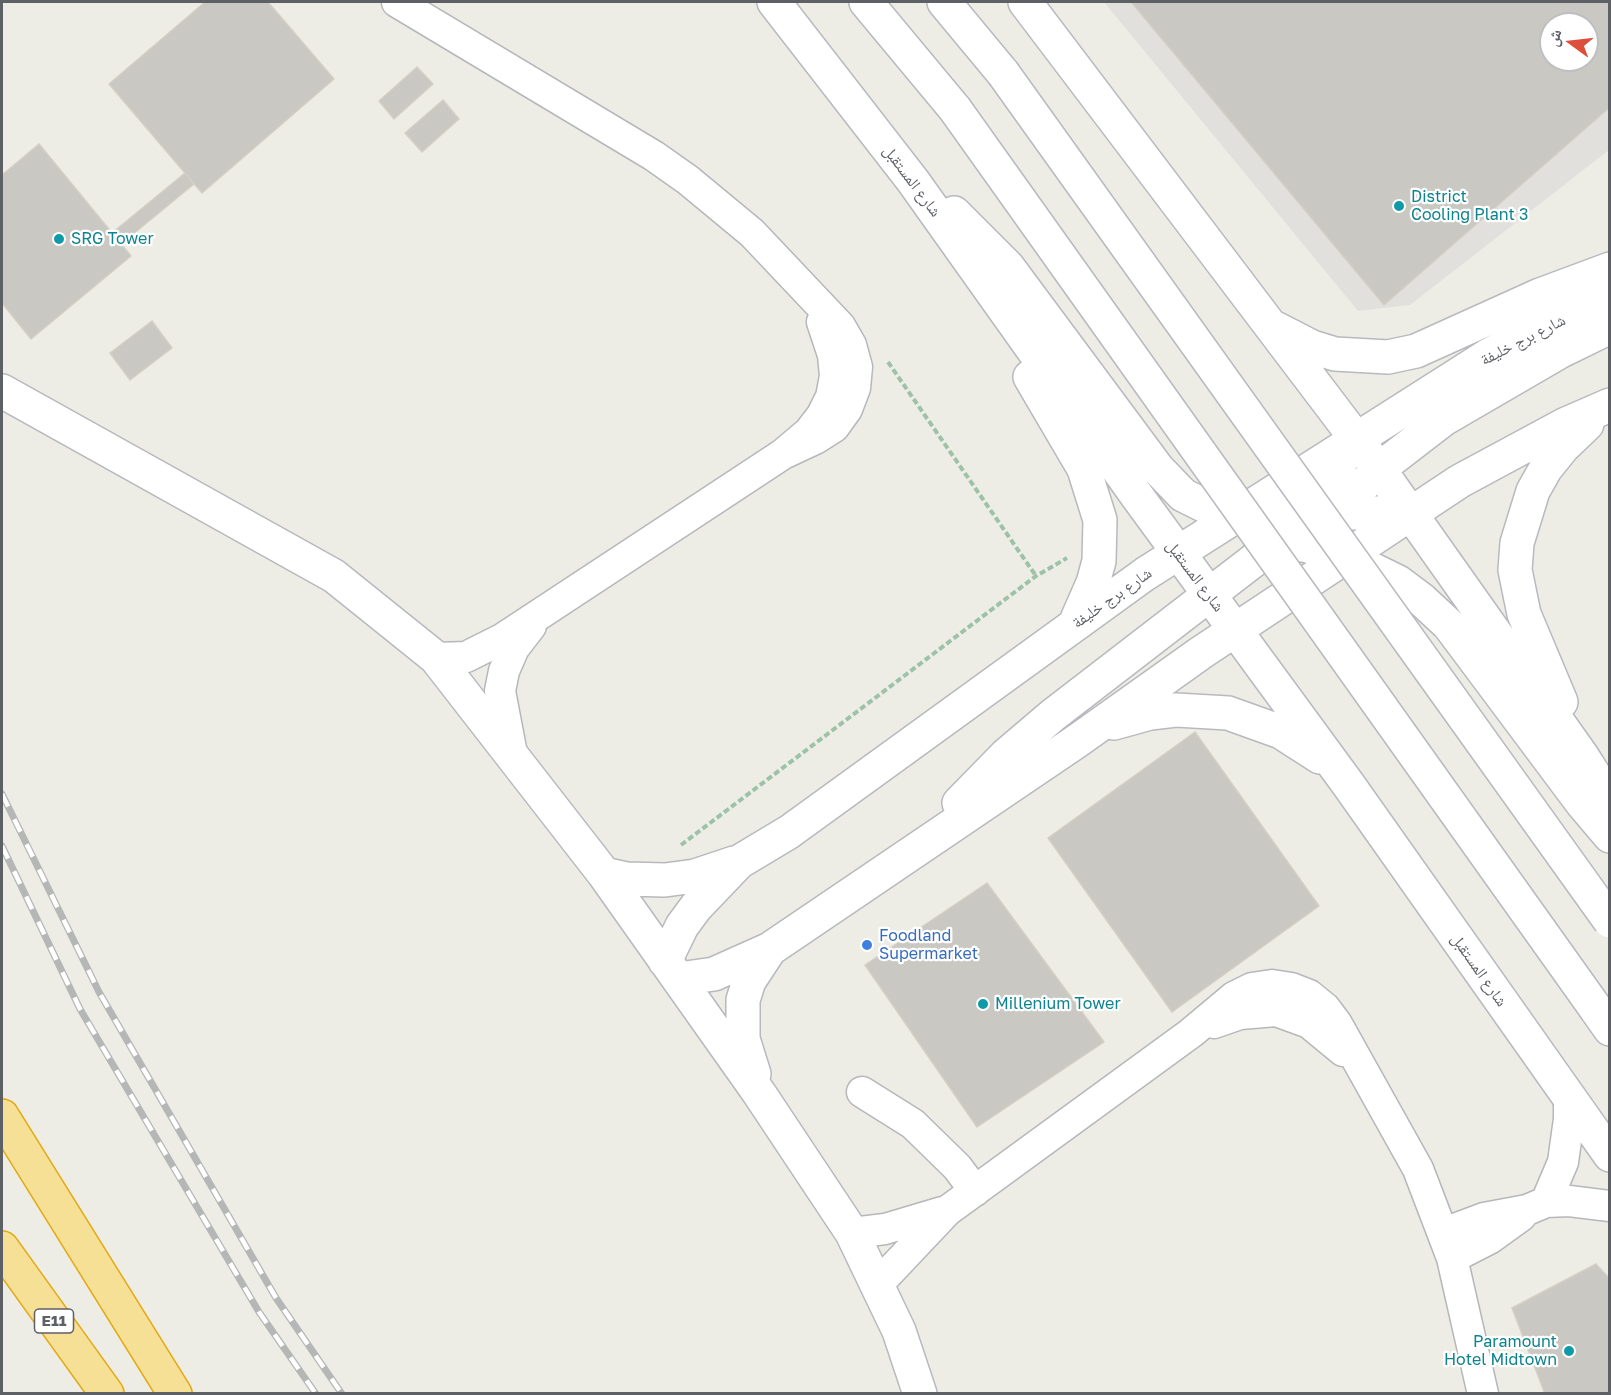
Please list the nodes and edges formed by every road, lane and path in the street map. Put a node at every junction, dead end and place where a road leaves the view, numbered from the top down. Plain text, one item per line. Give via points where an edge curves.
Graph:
1 (397, 2) edge
2 (774, 2) edge
3 (866, 2) edge
4 (944, 2) edge
5 (1025, 2) edge
6 (913, 181) junction
7 (1610, 269) edge
8 (1610, 300) edge
9 (1010, 315) junction
10 (1269, 324) junction
11 (1610, 327) edge
12 (881, 353) dead end
13 (2, 391) edge
14 (1610, 407) edge
15 (1354, 439) junction
16 (1380, 470) junction
17 (1244, 513) junction
18 (1304, 513) junction
19 (1410, 513) junction
20 (1336, 514) junction
21 (1101, 538) junction
22 (1289, 544) junction
23 (1179, 554) junction
24 (1345, 556) junction
25 (1036, 576) junction
26 (1209, 596) junction
27 (538, 616) junction
28 (1074, 625) junction
29 (1236, 629) junction
30 (436, 658) junction
31 (1077, 741) junction
32 (512, 754) junction
33 (1582, 756) junction
34 (1348, 784) junction
35 (1610, 801) edge
36 (1610, 836) edge
37 (909, 853) junction
38 (739, 862) junction
39 (604, 874) junction
40 (665, 880) junction
41 (1610, 921) edge
42 (770, 949) junction
43 (672, 970) junction
44 (1603, 1019) edge
45 (862, 1092) dead end
46 (759, 1093) junction
47 (1569, 1098) junction
48 (2, 1116) edge
49 (1610, 1155) edge
50 (975, 1191) junction
51 (1537, 1206) junction
52 (1610, 1206) edge
53 (947, 1211) junction
54 (852, 1233) junction
55 (1448, 1245) junction
56 (2, 1248) edge
57 (878, 1284) junction
58 (107, 1394) edge
59 (175, 1394) edge
60 (920, 1394) edge
61 (1483, 1394) edge

1 - 27 street via 688,180 752,232 808,292 833,355 831,397 809,432 783,454
2 - 6 street, شارع المستقبل
3 - 44 street, bridge via 955,109
4 - 41 street, bridge via 1003,73
5 - 10 street
6 - 9 street, شارع المستقبل
6 - 17 street via 964,221 1008,267 1158,469 1183,495 1211,509
7 - 10 street via 1540,295 1425,348 1388,357 1335,354 1289,338
8 - 15 street, شارع برج خليفة via 1534,331 1489,355
9 - 21 street via 1030,377 1091,486
9 - 23 street, شارع المستقبل
10 - 15 street
11 - 16 street via 1444,419
12 - 25 path
13 - 30 street via 334,576
14 - 19 street via 1564,425
14 - 33 street via 1582,428 1546,468 1523,516 1515,570 1524,614
15 - 16 street
15 - 17 street, شارع برج خليفة
15 - 18 street
16 - 19 street
16 - 20 street
17 - 18 street
17 - 23 street, شارع برج خليفة
18 - 20 street
18 - 22 street
19 - 20 street
19 - 24 street
19 - 33 street
20 - 22 street
21 - 25 path
21 - 28 street via 1093,583
22 - 23 street via 1223,544
22 - 24 street
22 - 26 street
22 - 29 street via 1279,571
23 - 26 street, شارع المستقبل
23 - 28 street, شارع برج خليفة
24 - 29 street
24 - 36 street via 1398,582 1449,625
25 - 40 path via 665,857
26 - 29 street, شارع المستقبل
26 - 37 street via 1006,755
27 - 30 street via 466,657
27 - 32 street via 514,648 500,691
28 - 38 street, شارع برج خليفة via 789,832
29 - 31 street
29 - 34 street, شارع المستقبل
30 - 32 street
31 - 34 street via 1125,719 1150,713 1228,713 1255,721 1306,746
31 - 37 street
32 - 39 street
33 - 35 street
34 - 47 street, شارع المستقبل
37 - 42 street
38 - 40 street via 695,876
38 - 43 street, شارع برج خليفة via 682,926
39 - 40 street
39 - 43 street
42 - 43 street via 714,974
42 - 46 street via 749,981 741,1019
43 - 46 street
45 - 50 street via 913,1124 957,1167
46 - 54 street
47 - 49 street, شارع المستقبل
47 - 51 street via 1563,1162
48 - 59 highway
50 - 53 street
50 - 55 street via 1191,1033 1240,1014 1276,1011 1309,1023 1365,1071 1418,1170
51 - 52 street via 1569,1201
51 - 55 street via 1484,1218
53 - 54 street via 885,1229
53 - 57 street
54 - 57 street
55 - 61 street
56 - 58 highway, E11
57 - 60 street

